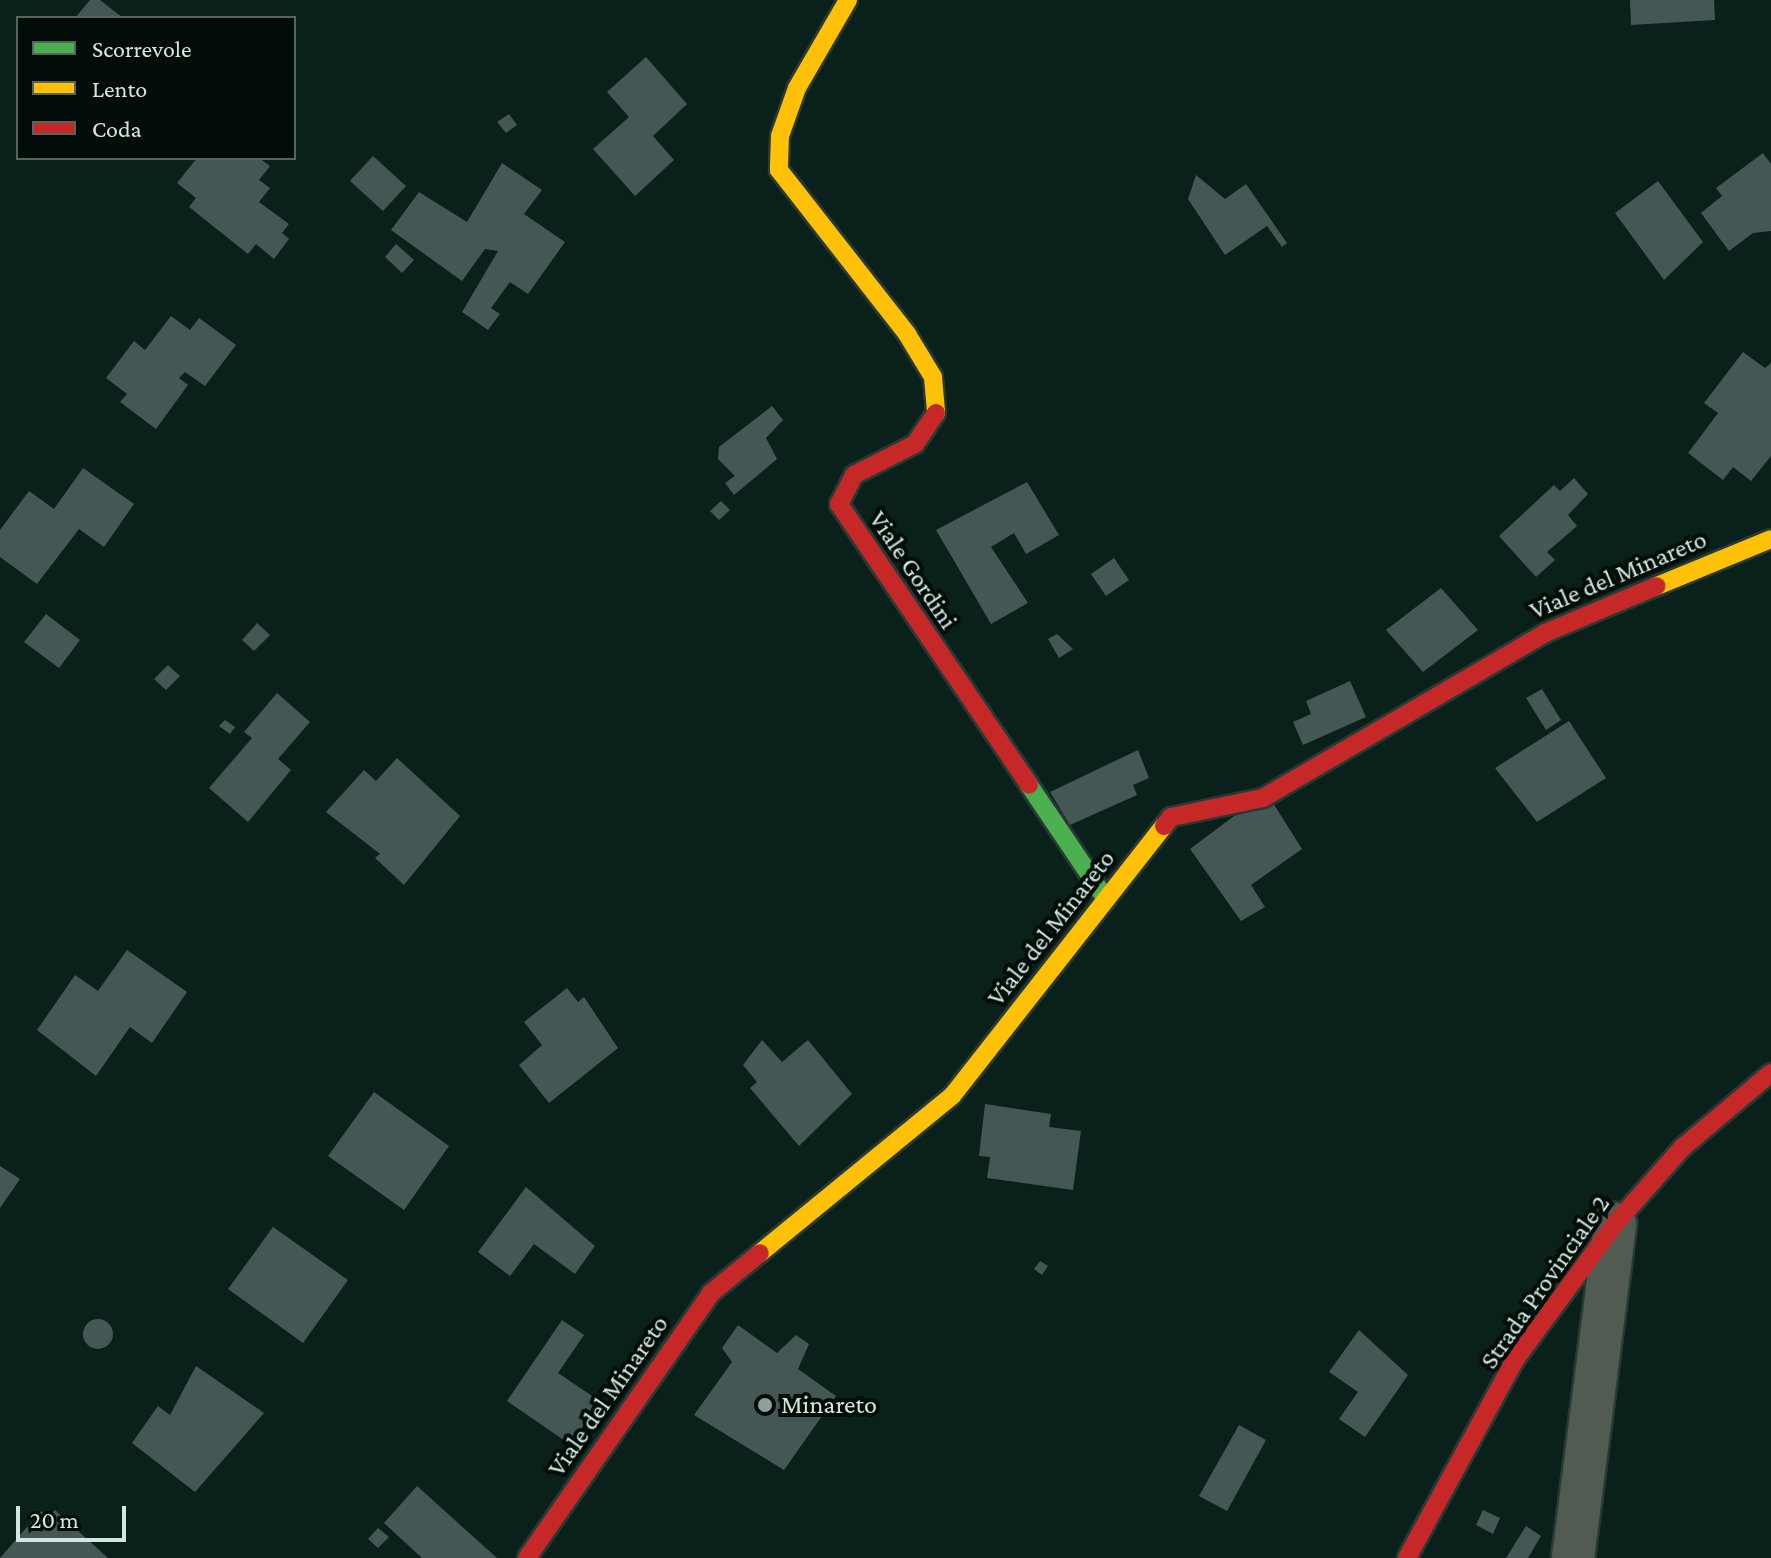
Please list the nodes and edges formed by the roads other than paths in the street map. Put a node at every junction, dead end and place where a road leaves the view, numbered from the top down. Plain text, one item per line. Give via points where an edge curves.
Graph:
1 (848, 0) edge
2 (1771, 539) edge
3 (1106, 899) junction
4 (1771, 1073) edge
5 (1615, 1224) junction
6 (527, 1558) edge
7 (1407, 1558) edge
8 (1573, 1558) edge

1 - 3 street, Viale Gordini via 797,88 780,136 779,170 907,334 933,377 939,409 915,444 854,475 839,504
2 - 3 street, Viale del Minareto via 1545,633 1263,798 1171,817
3 - 6 street, Viale del Minareto via 952,1096 711,1293
4 - 5 street, Strada Provinciale 2 via 1683,1147
5 - 7 street, Strada Provinciale 2 via 1515,1360
5 - 8 street

